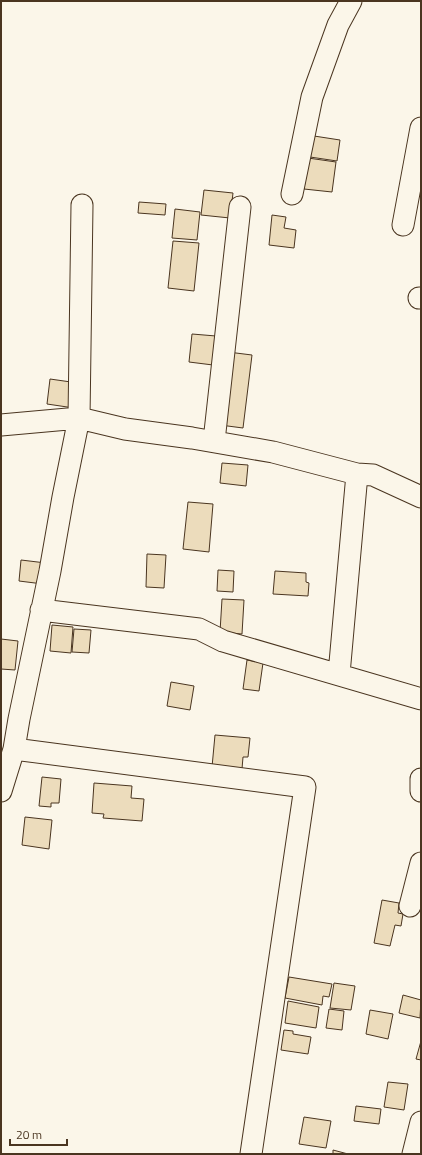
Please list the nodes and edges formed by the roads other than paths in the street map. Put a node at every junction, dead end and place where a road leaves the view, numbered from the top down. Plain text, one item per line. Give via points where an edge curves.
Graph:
1 (351, 1) edge
2 (421, 128) edge
3 (292, 194) dead end
4 (82, 205) dead end
5 (240, 207) dead end
6 (402, 225) dead end
7 (79, 418) junction
8 (1, 425) edge
9 (214, 441) junction
10 (357, 474) junction
11 (421, 497) edge
12 (41, 610) junction
13 (339, 674) junction
14 (421, 699) edge
15 (14, 749) junction
16 (421, 779) edge
17 (1, 791) edge
18 (421, 791) edge
19 (421, 863) edge
20 (410, 906) dead end
21 (421, 1122) edge
22 (251, 1154) edge
23 (413, 1154) edge

1 - 3 street via 338,24 312,97
2 - 6 street
4 - 7 street
5 - 9 street
7 - 8 street
7 - 9 street via 125,429
7 - 12 street
9 - 10 street via 273,452
10 - 11 street via 373,476
10 - 13 street
12 - 13 street via 199,628 223,641
12 - 15 street
13 - 14 street
15 - 17 street
15 - 22 street via 305,786
16 - 18 street
19 - 20 street
21 - 23 street

